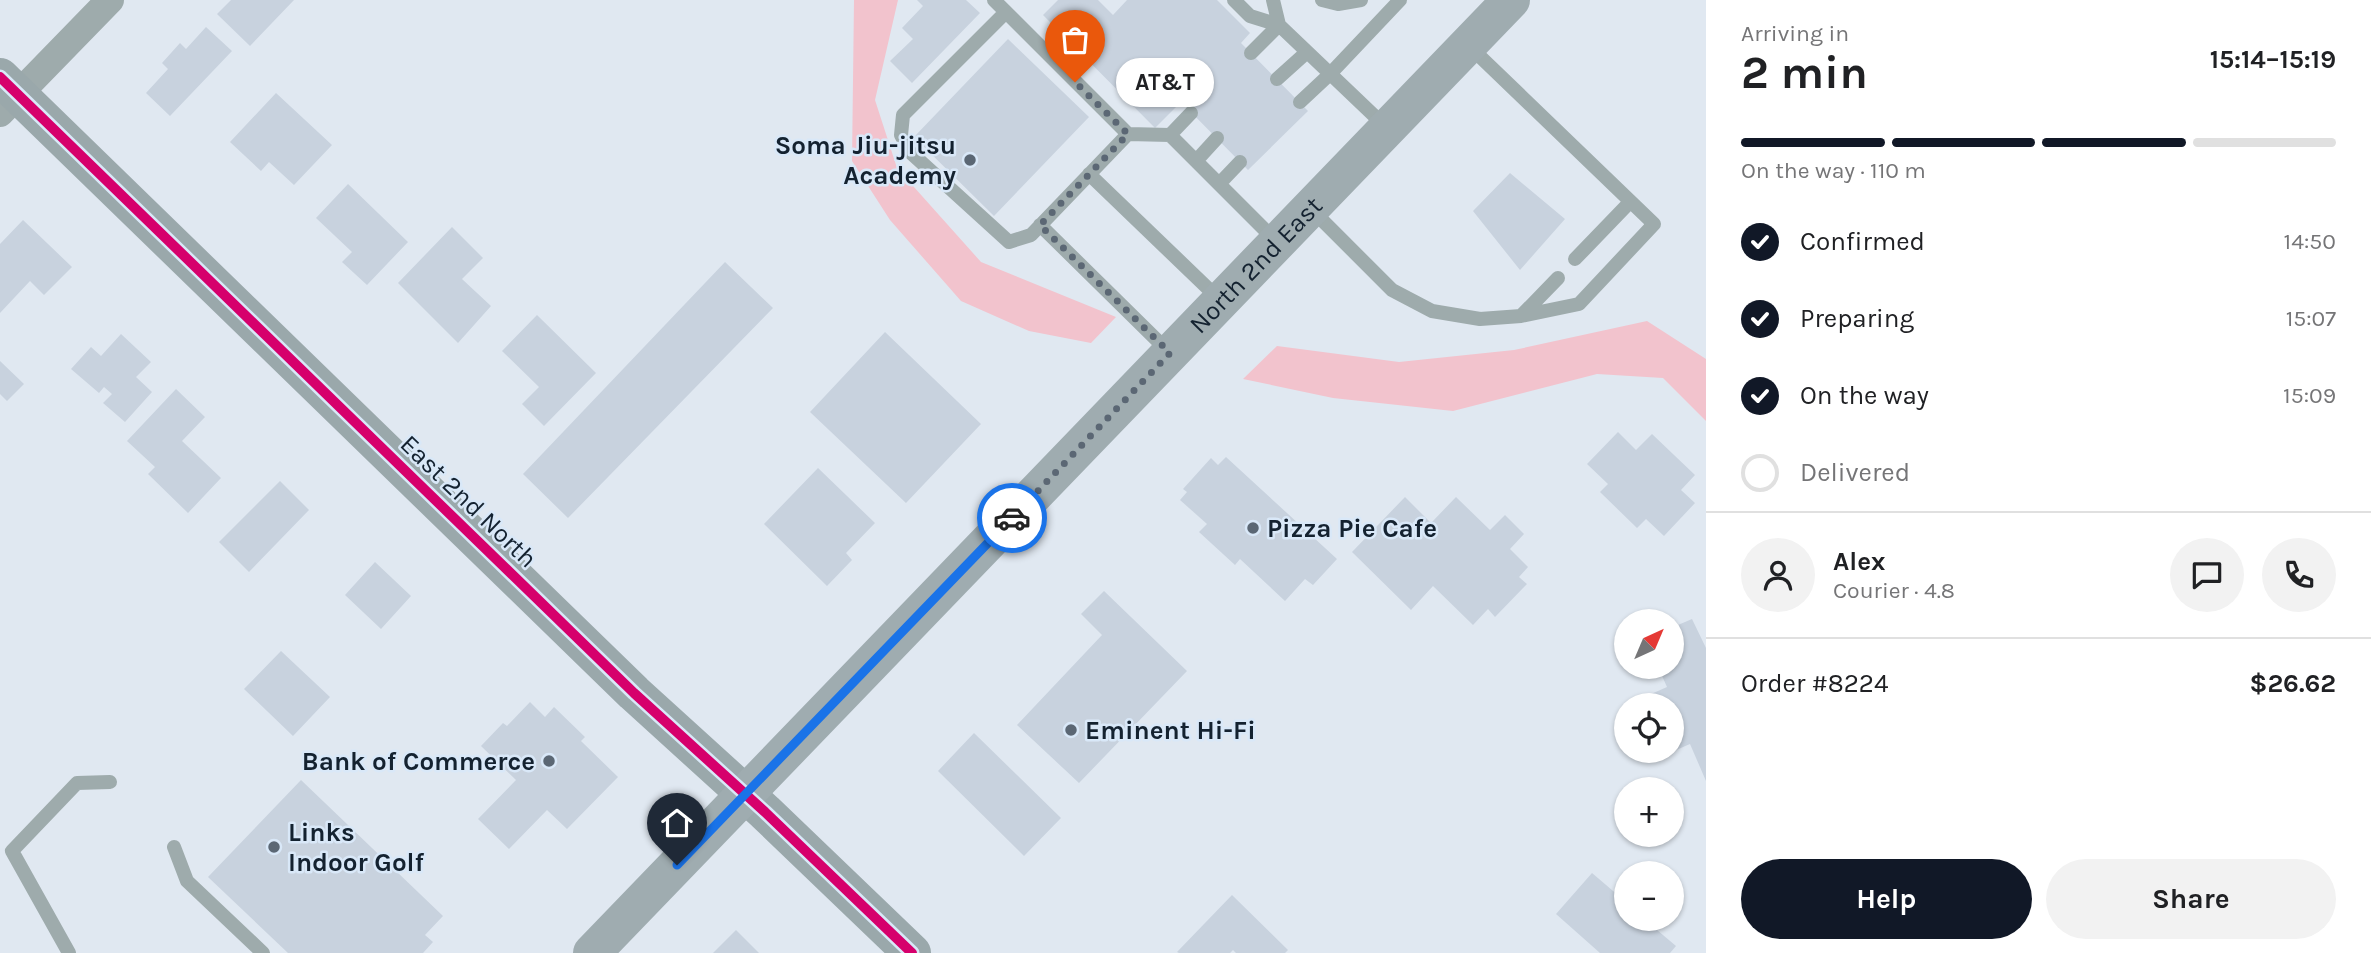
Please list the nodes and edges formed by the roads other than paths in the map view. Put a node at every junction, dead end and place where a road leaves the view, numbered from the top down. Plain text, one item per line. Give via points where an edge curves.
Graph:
1 (110, 0) edge
2 (994, 0) edge
3 (1234, 0) edge
4 (1273, 0) edge
5 (1322, 0) edge
6 (1361, 0) edge
7 (1400, 0) edge
8 (1511, 0) edge
9 (1006, 12) junction
10 (1279, 25) junction
11 (1468, 45) junction
12 (1307, 52) junction
13 (1251, 53) dead end
14 (1330, 74) junction
15 (1277, 79) dead end
16 (6, 95) edge
17 (1300, 102) dead end
18 (1191, 113) dead end
19 (1387, 128) junction
20 (1128, 134) junction
21 (1170, 135) junction
22 (1217, 138) dead end
23 (1196, 160) junction
24 (1240, 162) dead end
25 (1089, 174) junction
26 (1219, 184) junction
27 (1630, 202) junction
28 (1310, 208) junction
29 (1040, 225) junction
30 (1277, 242) junction
31 (1575, 259) dead end
32 (1558, 278) dead end
33 (1221, 301) junction
34 (1521, 316) junction
35 (1170, 353) junction
36 (110, 782) dead end
37 (744, 794) junction
38 (174, 847) dead end
39 (69, 953) edge
40 (263, 953) edge
41 (592, 953) edge
42 (912, 953) edge

1 - 16 street
2 - 9 lane
3 - 10 lane via 1250,16
4 - 10 lane
5 - 6 lane via 1338,4
7 - 14 lane
8 - 11 main road, North 2nd East
9 - 20 lane
9 - 29 lane via 903,115 901,135 910,152 1009,242 1031,235
10 - 12 lane
10 - 13 lane
11 - 19 main road, North 2nd East
11 - 27 lane
12 - 14 lane
12 - 15 lane
14 - 17 lane
14 - 19 lane
16 - 37 street, East 2nd North
18 - 21 lane
19 - 28 main road, North 2nd East
20 - 21 lane
20 - 25 lane
21 - 23 lane
22 - 23 lane
23 - 26 lane
24 - 26 lane
25 - 29 lane
25 - 33 lane
26 - 30 lane
27 - 31 lane
27 - 34 lane via 1654,224 1578,304
28 - 30 main road, North 2nd East
28 - 34 lane via 1392,290 1432,312 1480,319
29 - 35 lane
30 - 33 main road, North 2nd East
32 - 34 lane
33 - 35 main road, North 2nd East
35 - 37 main road, North 2nd East
36 - 39 lane via 78,783 12,851
37 - 41 main road, North 2nd East
37 - 42 street, East 2nd North
38 - 40 lane via 187,881

